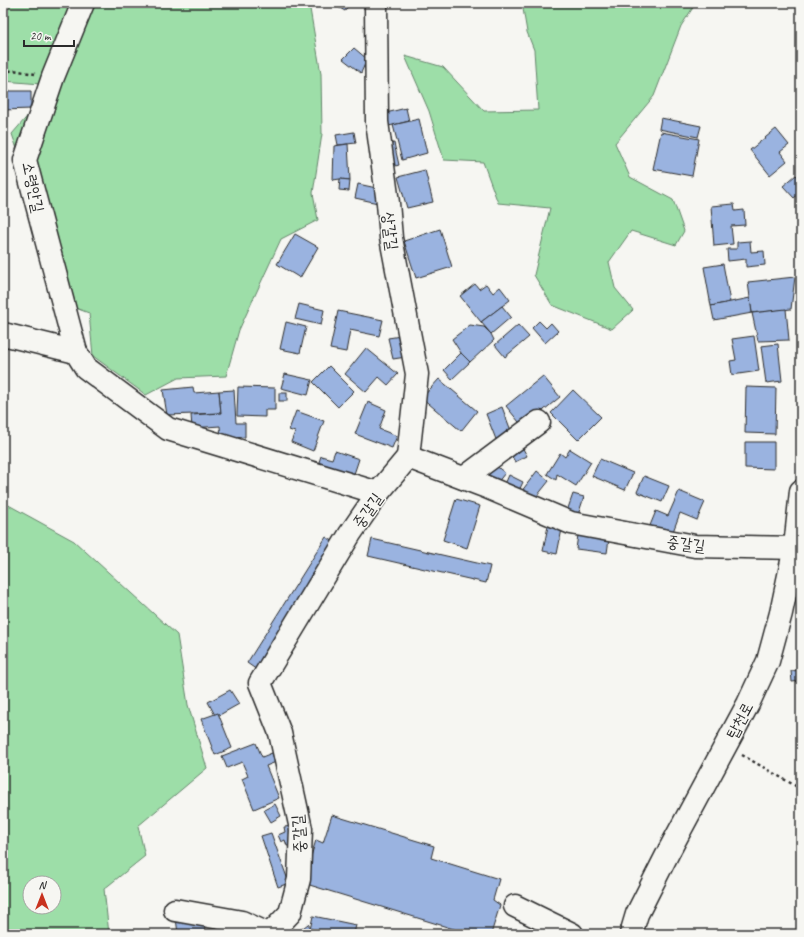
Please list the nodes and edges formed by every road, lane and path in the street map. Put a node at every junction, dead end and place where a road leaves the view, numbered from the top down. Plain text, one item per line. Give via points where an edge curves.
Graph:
1 (83, 3) edge
2 (376, 3) edge
3 (3, 73) edge
4 (53, 77) junction
5 (3, 334) edge
6 (76, 352) junction
7 (539, 422) dead end
8 (408, 457) junction
9 (464, 478) junction
10 (801, 491) edge
11 (378, 493) junction
12 (798, 548) edge
13 (726, 745) junction
14 (801, 790) edge
15 (515, 906) dead end
16 (175, 910) dead end
17 (269, 934) edge
18 (572, 934) edge
19 (631, 934) edge

1 - 4 street, 소령안길
2 - 8 street, 상갈길 via 377,122 391,238 417,374
3 - 4 path via 13,70
4 - 6 street, 소령안길 via 25,160
5 - 6 street
6 - 11 street, 소령안길 via 86,368 168,429
7 - 9 street
8 - 9 street, 중갈길
8 - 11 street, 중갈길
9 - 12 street, 중갈길 via 571,523 695,546
10 - 12 street, 탑천로
11 - 17 street, 중갈길 via 350,534 260,683 280,733 301,829 299,879 290,913
12 - 13 street, 탑천로 via 768,661
13 - 14 path
13 - 19 street, 탑천로 via 640,908
15 - 18 street
16 - 17 street via 242,922

